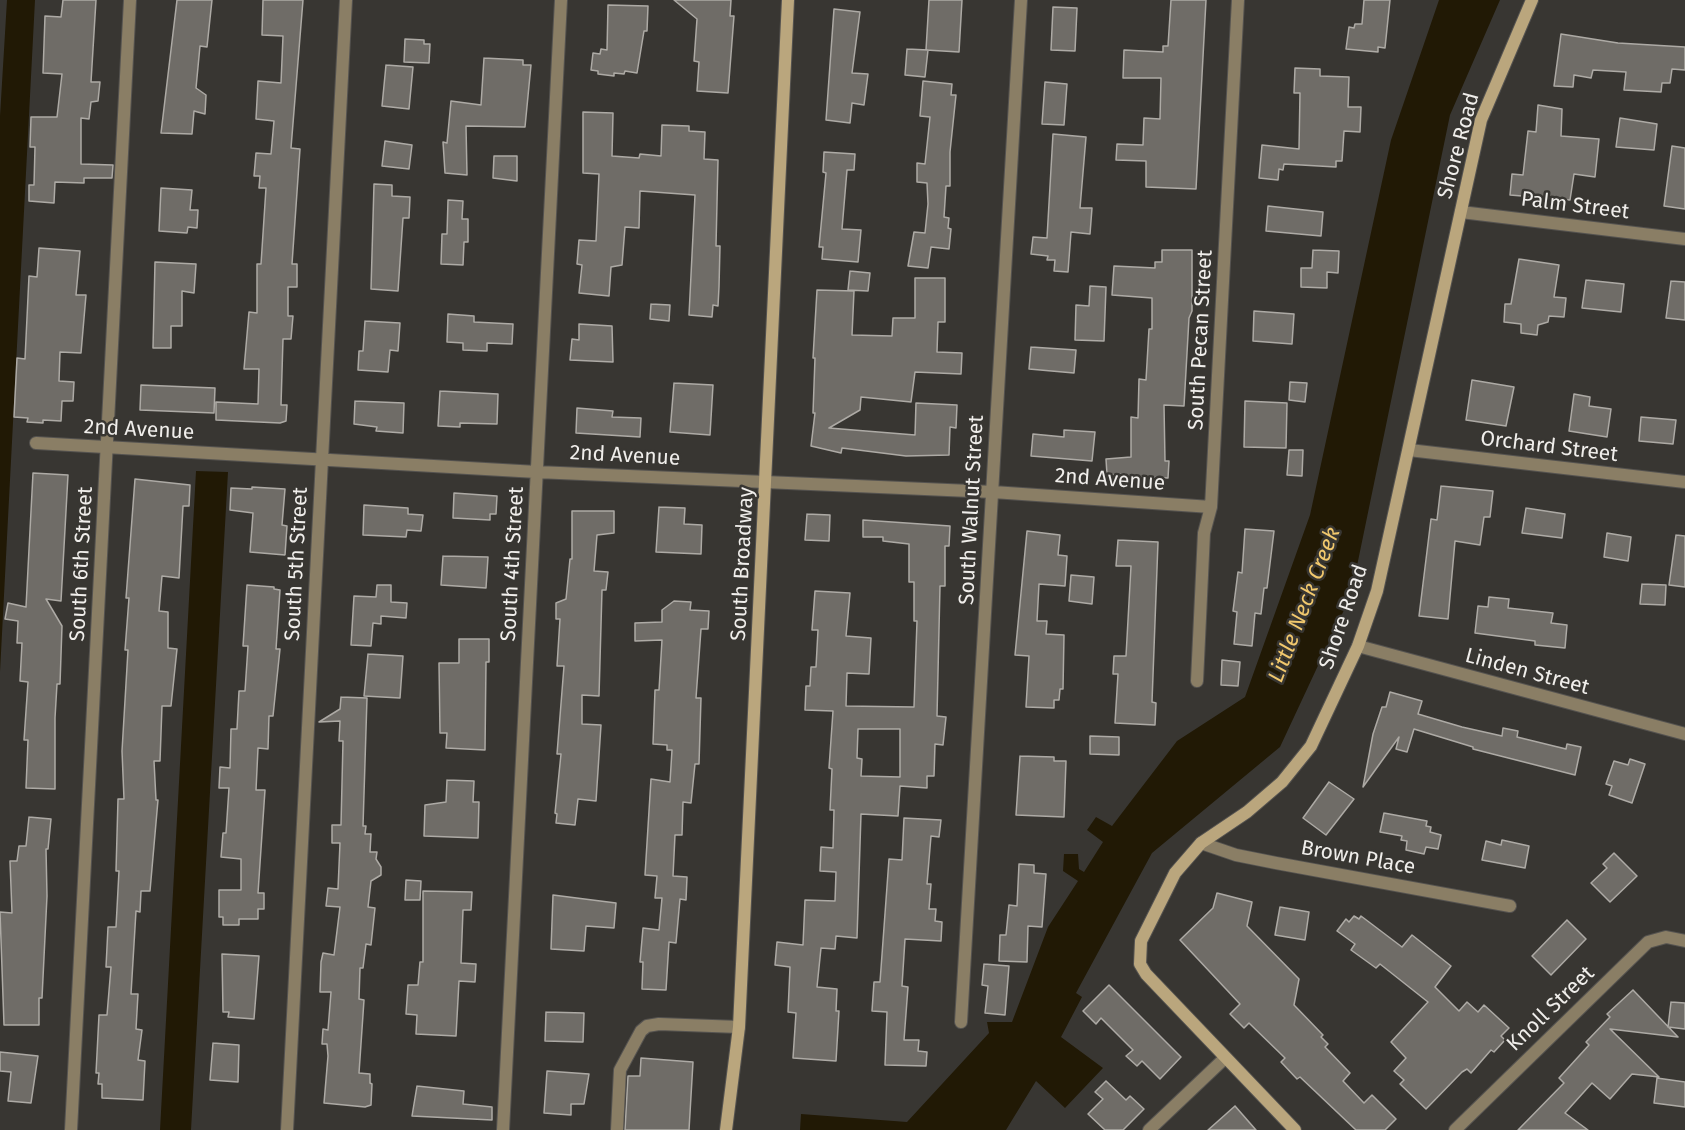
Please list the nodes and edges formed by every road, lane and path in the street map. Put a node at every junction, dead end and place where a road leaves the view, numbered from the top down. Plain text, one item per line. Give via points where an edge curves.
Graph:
1 (130, 0) edge
2 (346, 0) edge
3 (561, 0) edge
4 (788, 0) edge
5 (1021, 0) edge
6 (1238, 0) edge
7 (1532, 0) edge
8 (1461, 212) junction
9 (1685, 239) edge
10 (36, 443) dead end
11 (107, 449) junction
12 (1409, 450) junction
13 (322, 459) junction
14 (537, 471) junction
15 (767, 482) junction
16 (1685, 482) edge
17 (993, 492) junction
18 (1211, 507) junction
19 (1358, 646) junction
20 (1197, 681) dead end
21 (1685, 734) edge
22 (1201, 843) junction
23 (1510, 906) dead end
24 (1685, 941) edge
25 (961, 1022) dead end
26 (739, 1027) junction
27 (1225, 1058) junction
28 (71, 1130) edge
29 (287, 1130) edge
30 (503, 1130) edge
31 (617, 1130) edge
32 (726, 1130) edge
33 (1149, 1130) edge
34 (1294, 1130) edge
35 (1455, 1130) edge

1 - 11 street, South 6th Street
2 - 13 street, South 5th Street
3 - 14 street, South 4th Street
4 - 15 street, South Broadway
5 - 17 street, South Walnut Street
6 - 18 street, South Pecan Street
7 - 8 street, Shore Road via 1481,120
8 - 9 street, Palm Street
8 - 12 street, Shore Road
10 - 11 street, 2nd Avenue
11 - 13 street, 2nd Avenue
11 - 28 street, South 6th Street
12 - 16 street, Orchard Street
12 - 19 street, Shore Road via 1377,591
13 - 14 street, 2nd Avenue
13 - 29 street, South 5th Street
14 - 15 street, 2nd Avenue
14 - 30 street, South 4th Street
15 - 17 street, 2nd Avenue
15 - 26 street, South Broadway
17 - 18 street, 2nd Avenue
17 - 25 street, South Walnut Street
18 - 20 street, South Pecan Street via 1204,533
19 - 21 street, Linden Street
19 - 22 street, Shore Road via 1311,746 1282,782
22 - 23 street, Brown Place via 1236,855
22 - 27 street, Shore Road via 1175,873 1141,941 1140,964
24 - 35 street, Knoll Street via 1666,937 1648,942
26 - 31 street via 659,1024 641,1031 620,1070
26 - 32 street, South Broadway
27 - 33 street
27 - 34 street, Shore Road

